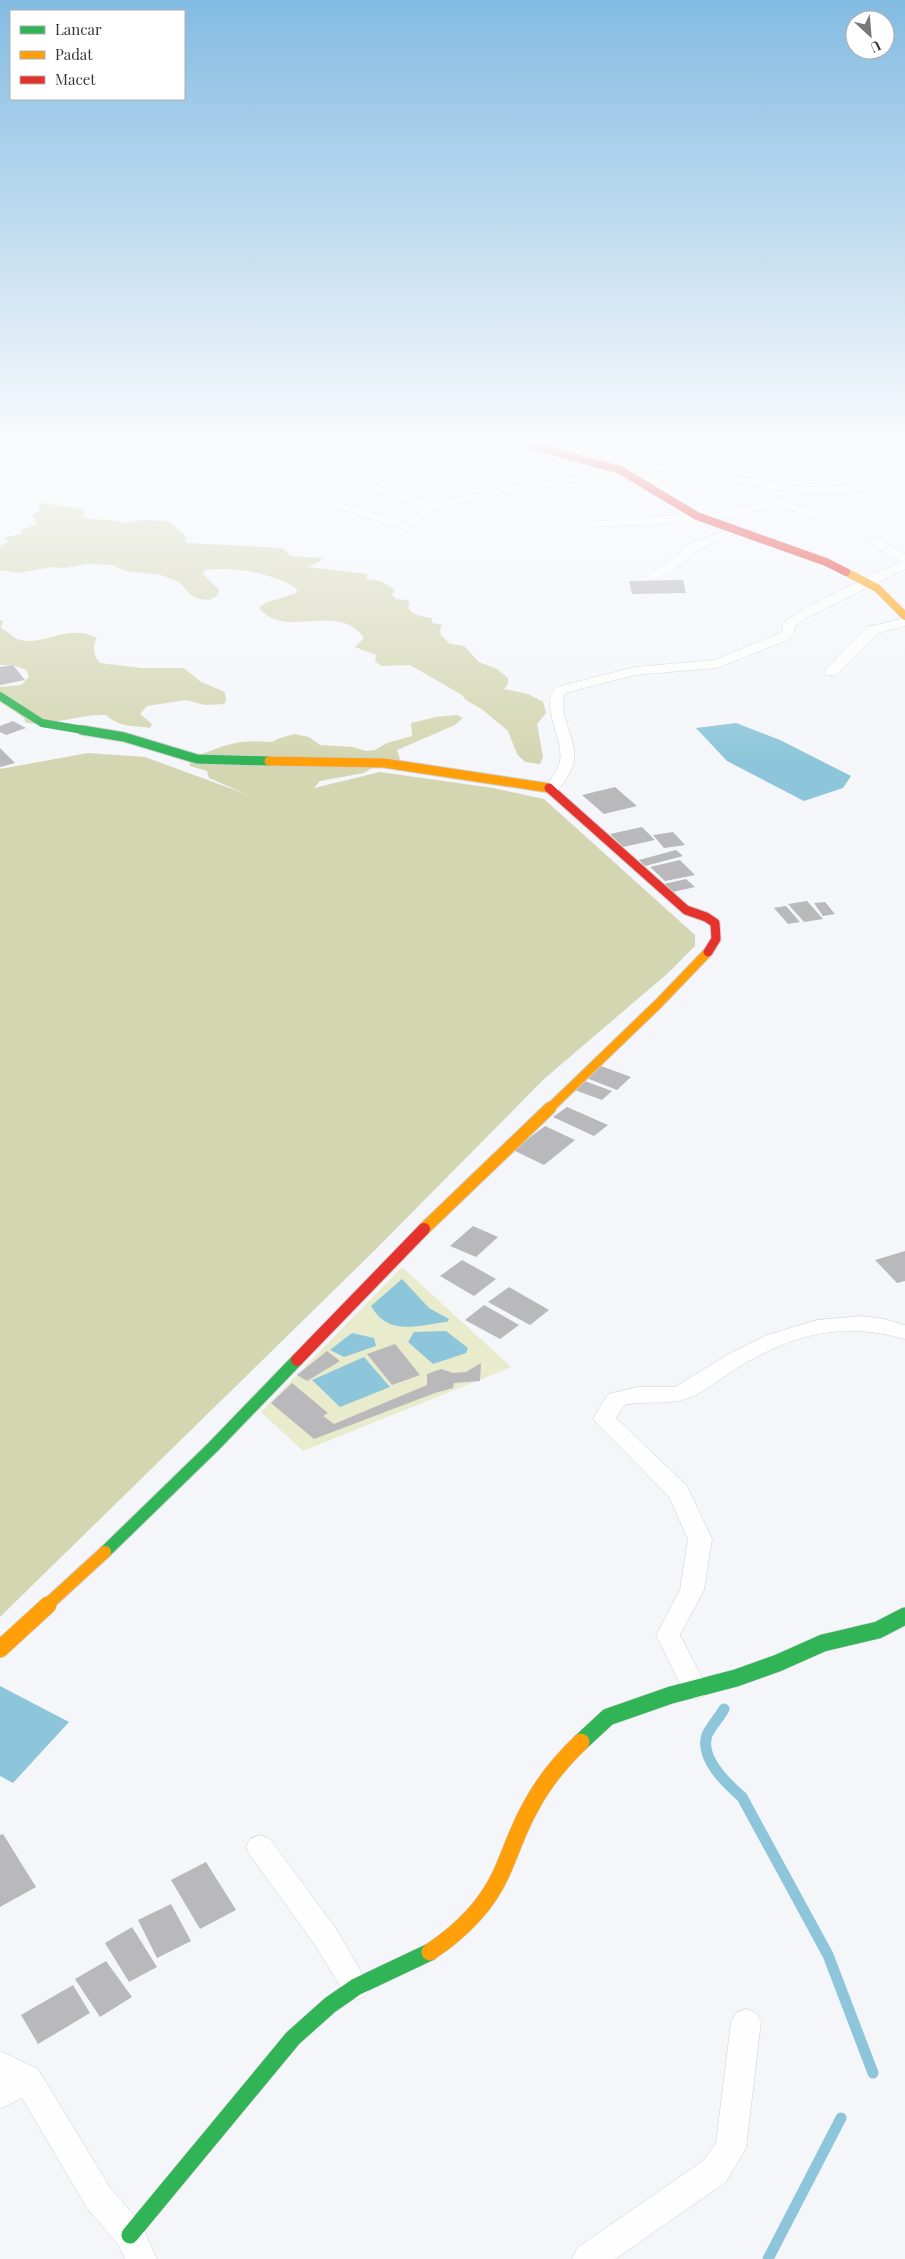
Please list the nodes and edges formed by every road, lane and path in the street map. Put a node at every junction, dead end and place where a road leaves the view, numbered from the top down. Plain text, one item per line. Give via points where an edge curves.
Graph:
1 (690, 548) edge
2 (790, 548) edge
3 (888, 548) edge
4 (905, 559) edge
5 (905, 565) edge
6 (652, 576) dead end
7 (865, 581) junction
8 (905, 616) edge
9 (905, 622) edge
10 (831, 672) dead end
11 (0, 696) edge
12 (552, 789) junction
13 (905, 1332) edge
14 (905, 1616) edge
15 (0, 1649) edge
16 (695, 1689) junction
17 (260, 1847) dead end
18 (356, 1988) junction
19 (746, 2022) dead end
20 (0, 2065) edge
21 (26, 2079) junction
22 (0, 2095) edge
23 (136, 2247) edge
24 (588, 2259) edge

1 - 6 street via 682,558
2 - 7 street
3 - 4 street
5 - 7 street
7 - 8 street via 884,594
7 - 12 street via 794,618 788,626 788,634 726,662 635,671 564,688 556,696 568,751 566,763
9 - 10 street via 874,630
11 - 12 street via 42,723 124,737 197,759 384,763
12 - 15 street via 686,910 710,917 718,936 715,945 412,1241 213,1448
13 - 16 street via 891,1326 845,1322 770,1340 733,1361 704,1383 677,1394 643,1394 616,1399 604,1419 679,1492 700,1539 692,1590 668,1635
14 - 16 street via 878,1630 823,1643 778,1663
16 - 18 street via 608,1717 576,1747 541,1789 500,1876 478,1911 443,1944 419,1959
17 - 18 street via 327,1939
18 - 23 street via 330,2005 293,2038
19 - 24 street via 731,2148 715,2171
20 - 21 street
21 - 22 street
21 - 23 street via 98,2197

